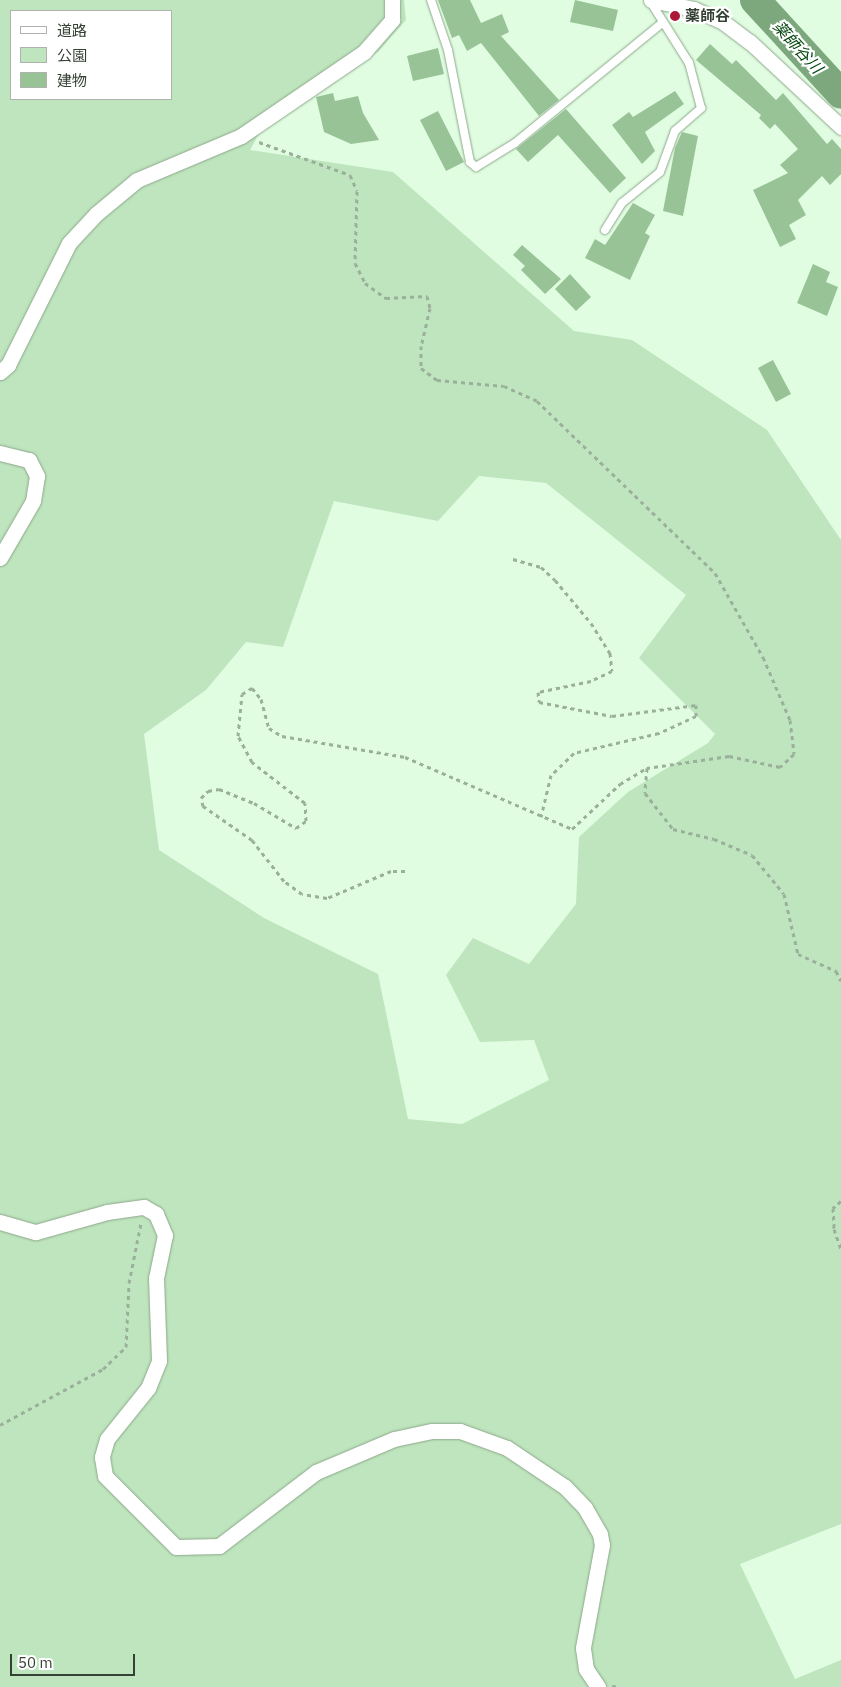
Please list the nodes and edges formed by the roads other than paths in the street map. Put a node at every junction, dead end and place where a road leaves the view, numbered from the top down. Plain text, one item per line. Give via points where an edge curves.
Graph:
1 (392, 0) edge
2 (431, 0) edge
3 (650, 0) edge
4 (662, 23) junction
5 (841, 127) edge
6 (605, 230) dead end
7 (0, 372) edge
8 (0, 453) edge
9 (0, 558) edge
10 (0, 1222) edge
11 (598, 1687) edge

1 - 7 street via 392,20 373,45 241,136 137,180 96,214 70,243 8,365
2 - 4 lane via 448,50 470,162 476,168 515,143
3 - 4 lane
3 - 5 street via 694,9 723,22 750,42
4 - 6 lane via 689,63 701,108 675,130 660,172 622,203
8 - 9 street via 29,460 37,476 33,501
10 - 11 street via 36,1232 108,1212 144,1208 156,1214 164,1235 156,1278 159,1361 148,1388 107,1439 102,1458 105,1476 176,1547 219,1546 316,1472 394,1439 432,1431 460,1431 507,1448 565,1487 585,1508 600,1534 602,1545 583,1648 586,1669

